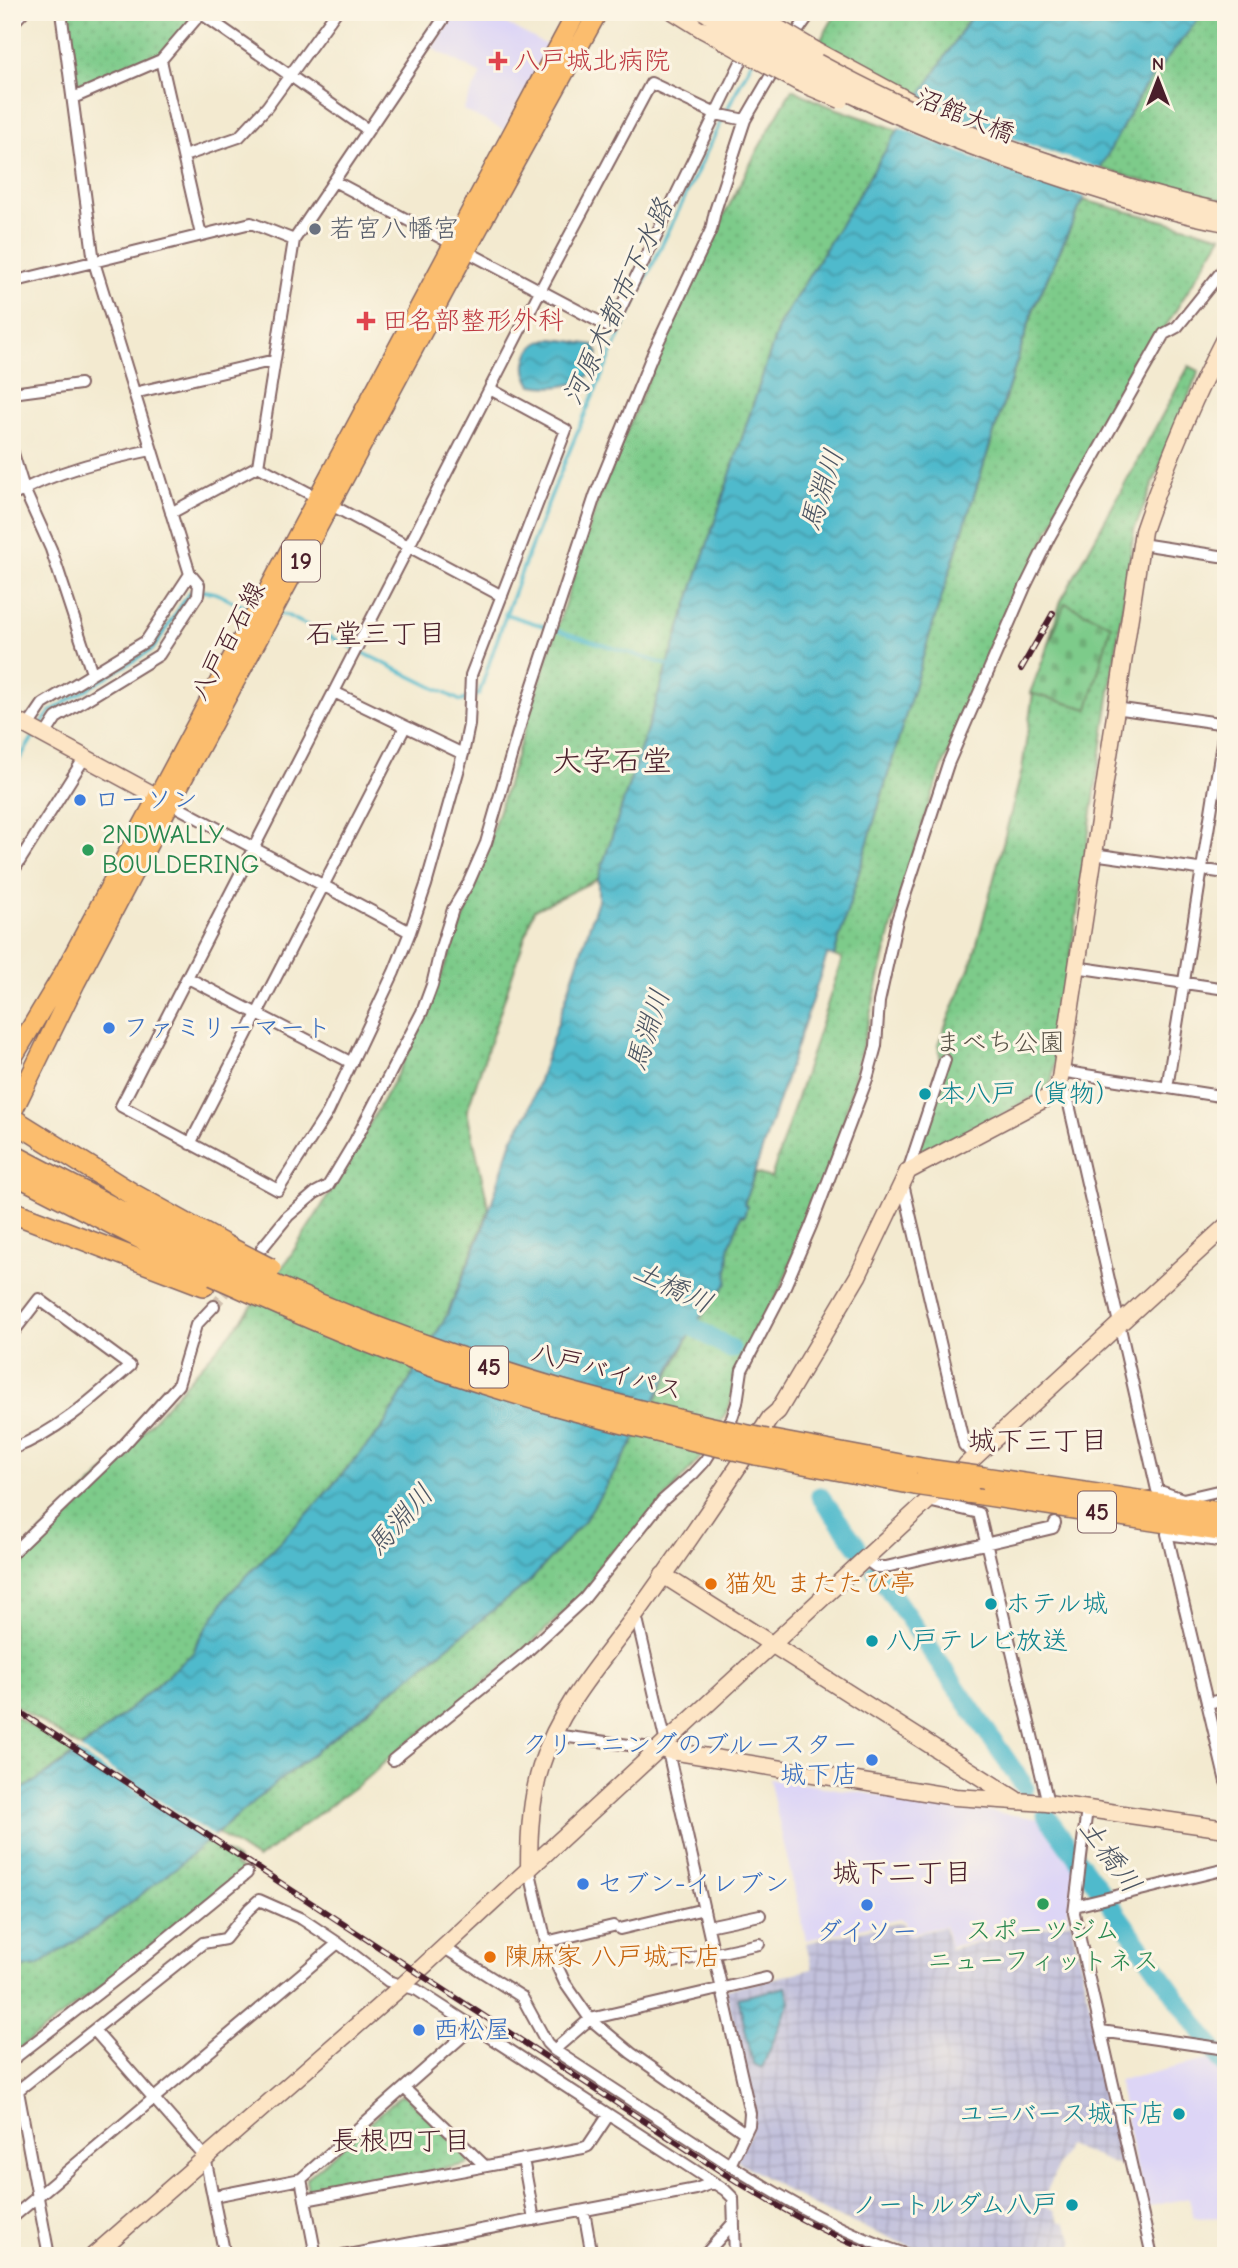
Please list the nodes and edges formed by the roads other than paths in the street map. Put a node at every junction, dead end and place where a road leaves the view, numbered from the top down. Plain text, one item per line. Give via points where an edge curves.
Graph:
1 (23, 12) edge
2 (62, 12) edge
3 (336, 12) edge
4 (448, 12) edge
5 (577, 12) edge
6 (598, 12) edge
7 (674, 12) edge
8 (704, 12) edge
9 (727, 12) edge
10 (811, 12) edge
11 (201, 13) edge
12 (762, 13) edge
13 (12, 24) edge
14 (161, 60) junction
15 (741, 62) dead end
16 (289, 75) junction
17 (73, 98) junction
18 (716, 114) junction
19 (745, 120) junction
20 (920, 126) junction
21 (957, 128) junction
22 (369, 130) junction
23 (184, 156) junction
24 (334, 181) junction
25 (1226, 212) edge
26 (1226, 223) edge
27 (201, 235) junction
28 (294, 240) junction
29 (459, 247) junction
30 (94, 262) junction
31 (1226, 266) edge
32 (12, 282) edge
33 (540, 291) junction
34 (1226, 335) edge
35 (275, 359) junction
36 (1208, 370) junction
37 (1226, 374) edge
38 (80, 384) dead end
39 (490, 389) junction
40 (12, 393) edge
41 (134, 393) junction
42 (12, 450) edge
43 (151, 450) junction
44 (258, 466) junction
45 (24, 489) junction
46 (12, 496) edge
47 (325, 500) junction
48 (171, 513) junction
49 (1141, 544) junction
50 (409, 546) junction
51 (1226, 556) edge
52 (190, 574) junction
53 (502, 596) junction
54 (92, 673) junction
55 (334, 692) junction
56 (1115, 708) junction
57 (12, 718) edge
58 (1225, 722) edge
59 (28, 726) junction
60 (405, 727) junction
61 (45, 736) junction
62 (463, 754) junction
63 (85, 757) junction
64 (164, 800) junction
65 (253, 847) junction
66 (1093, 854) junction
67 (1202, 869) junction
68 (12, 873) edge
69 (1226, 873) edge
70 (324, 885) junction
71 (410, 932) junction
72 (1076, 967) junction
73 (188, 978) junction
74 (1184, 982) junction
75 (1226, 989) edge
76 (258, 1014) junction
77 (12, 1059) edge
78 (859, 1059) dead end
79 (945, 1060) dead end
80 (352, 1063) junction
81 (872, 1063) junction
82 (1059, 1078) junction
83 (1167, 1088) junction
84 (1226, 1097) edge
85 (12, 1113) edge
86 (12, 1119) edge
87 (190, 1143) junction
88 (14, 1161) edge
89 (906, 1177) junction
90 (12, 1212) edge
91 (1226, 1226) edge
92 (262, 1248) dead end
93 (217, 1268) junction
94 (214, 1306) tunnel mouth
95 (1119, 1323) junction
96 (12, 1334) edge
97 (761, 1447) junction
98 (12, 1449) edge
99 (970, 1461) joint
100 (926, 1488) junction
101 (1226, 1489) edge
102 (1226, 1514) edge
103 (1055, 1523) dead end
104 (1226, 1531) edge
105 (1226, 1542) edge
106 (986, 1543) junction
107 (12, 1553) edge
108 (865, 1559) junction
109 (663, 1575) junction
110 (634, 1618) junction
111 (771, 1645) junction
112 (1226, 1699) edge
113 (1207, 1703) junction
114 (1220, 1732) edge
115 (554, 1735) junction
116 (663, 1746) junction
117 (393, 1760) dead end
118 (1226, 1782) edge
119 (1019, 1801) junction
120 (1047, 1803) junction
121 (1087, 1809) junction
122 (1226, 1829) edge
123 (529, 1868) junction
124 (1226, 1870) edge
125 (247, 1873) dead end
126 (1074, 1906) junction
127 (704, 1909) junction
128 (760, 1915) dead end
129 (708, 1926) junction
130 (546, 1942) junction
131 (338, 1943) junction
132 (759, 1944) dead end
133 (443, 1947) junction
134 (714, 1953) junction
135 (669, 1963) dead end
136 (766, 1978) dead end
137 (402, 1986) junction
138 (722, 1989) junction
139 (590, 2019) junction
140 (473, 2027) junction
141 (94, 2030) junction
142 (1101, 2031) junction
143 (1217, 2048) edge
144 (554, 2050) junction
145 (12, 2060) edge
146 (404, 2088) junction
147 (15, 2093) edge
148 (155, 2099) junction
149 (608, 2116) junction
150 (745, 2133) junction
151 (205, 2157) junction
152 (523, 2160) junction
153 (485, 2166) junction
154 (734, 2167) junction
155 (301, 2179) junction
156 (712, 2183) junction
157 (725, 2190) junction
158 (37, 2196) junction
159 (214, 2196) junction
160 (305, 2200) junction
161 (584, 2211) junction
162 (12, 2218) edge
163 (534, 2220) junction
164 (734, 2222) junction
165 (408, 2250) edge
166 (49, 2256) edge
167 (93, 2256) edge
168 (225, 2256) edge
169 (316, 2256) edge
170 (343, 2256) edge
171 (592, 2256) edge
172 (704, 2256) edge
173 (735, 2256) edge
174 (911, 2256) edge
175 (1152, 2256) edge

1 - 13 street
2 - 17 street
3 - 16 street
4 - 22 street
5 - 29 main road, 八戸百石線 / 19
6 - 29 main road, 八戸百石線 / 19
7 - 20 street, bridge via 798,82
8 - 20 street, 沼館大橋, bridge via 804,70
9 - 21 street, 沼館大橋, bridge via 810,60
10 - 19 street
11 - 14 street
11 - 16 street
12 - 21 street, bridge via 816,51
14 - 17 street
14 - 23 street
15 - 18 street
16 - 22 street
16 - 23 street via 239,136
17 - 30 street
18 - 19 street
18 - 33 street via 651,83
18 - 33 street via 611,328
19 - 92 street via 711,230 654,351 595,496 486,843 453,909 422,1012 328,1186 288,1216
20 - 26 street, 沼館大橋, bridge via 1154,208
21 - 25 street, 沼館大橋, bridge via 1097,177
22 - 24 street
23 - 27 street
24 - 28 street
24 - 29 street
27 - 28 street via 251,222
27 - 30 street
28 - 35 street
29 - 33 street
29 - 47 main road, 八戸百石線 / 19
30 - 32 street
30 - 41 street
31 - 81 street via 1177,327 1164,334 1051,536 988,670 948,764 897,920 884,974
33 - 39 street
34 - 36 street
35 - 41 street
35 - 44 street
36 - 37 street
36 - 49 street via 1162,474
38 - 40 street
39 - 50 street
39 - 53 street via 566,430
41 - 43 street
42 - 45 street
43 - 45 street via 72,470
43 - 48 street
44 - 47 street
44 - 48 street
45 - 46 street
45 - 54 street via 51,549
47 - 50 street
47 - 64 main road, 八戸百石線 / 19
48 - 52 street
49 - 51 street
49 - 56 street
50 - 53 street
50 - 55 street
52 - 54 street via 146,641
52 - 61 street via 199,584 198,595 159,655 56,718
53 - 62 street via 471,675
54 - 59 street via 43,704
55 - 60 street
55 - 65 street
56 - 58 street
56 - 66 street
57 - 59 street
58 - 67 street
59 - 61 street
60 - 62 street
60 - 70 street
61 - 63 street
62 - 71 street
63 - 64 street
63 - 68 street
64 - 65 street
64 - 77 main road, 八戸百石線 / 19
64 - 85 main road, 八戸百石線 / 19
65 - 70 street
65 - 73 street
66 - 67 street
66 - 72 street
67 - 69 street
67 - 74 street
70 - 71 street
70 - 76 street
71 - 80 street
72 - 74 street
72 - 82 street
73 - 76 street
73 - 87 street via 121,1106
74 - 75 street
74 - 83 street
76 - 80 street
76 - 87 street
78 - 81 street
79 - 89 street
80 - 87 street via 328,1112 278,1190
81 - 117 street via 811,1226 742,1370 732,1418 705,1461 662,1502 584,1599 522,1656
82 - 83 street
82 - 89 street via 1052,1095
82 - 95 street via 1068,1100
83 - 84 street
86 - 93 highway via 132,1194
88 - 93 highway, 八戸バイパス / 45 via 119,1211
89 - 99 street
89 - 109 street via 858,1276 778,1411
90 - 93 highway
91 - 95 street
93 - 97 highway, 八戸バイパス / 45, bridge via 558,1389
93 - 97 highway, 八戸バイパス / 45, bridge via 293,1321 529,1397 662,1434
94 - 107 street via 196,1325 178,1385 122,1447
95 - 99 street
95 - 101 street via 1157,1490 1183,1499
96 - 98 street via 39,1299 130,1366 62,1422
97 - 100 highway, 八戸バイパス / 45
100 - 102 highway, 八戸バイパス / 45, bridge via 984,1478
100 - 104 highway, 八戸バイパス / 45, bridge
100 - 106 street via 979,1513
100 - 108 street
103 - 106 street via 1054,1528
105 - 113 street via 1167,1534
106 - 108 street via 886,1567
106 - 120 street
108 - 111 street
109 - 110 street
109 - 111 street
110 - 115 street via 578,1692
110 - 116 street
111 - 116 street
111 - 119 street
112 - 113 street
113 - 114 street
114 - 118 street
115 - 116 street
115 - 123 street via 531,1809
116 - 119 street via 955,1797
116 - 123 street
116 - 127 street
119 - 120 street
120 - 121 street
121 - 122 street
121 - 126 street
123 - 130 street
123 - 133 street
124 - 126 street
125 - 145 street
126 - 142 street
127 - 129 street
127 - 130 street
128 - 129 street
129 - 134 street
130 - 139 street via 565,1983
131 - 137 street via 388,1981
131 - 141 street via 302,1919 259,1900 225,1939 203,1943
131 - 148 street
132 - 134 street
133 - 137 street
133 - 144 street via 522,1997
134 - 135 street
134 - 138 street
136 - 138 street
137 - 140 street via 416,1990
137 - 151 street
138 - 139 street
138 - 150 street via 750,2113
139 - 144 street
139 - 150 street
140 - 146 street
140 - 149 street
141 - 147 street
141 - 148 street
142 - 143 street
142 - 175 street
144 - 154 street
146 - 153 street
146 - 155 street
147 - 158 street
148 - 151 street
148 - 158 street
149 - 152 street via 588,2146
149 - 156 street
150 - 154 street
151 - 159 street
151 - 167 street
152 - 153 street
152 - 163 street
153 - 160 street
154 - 157 street
154 - 174 street via 812,2214
155 - 159 street
155 - 160 street
156 - 157 street
156 - 161 street
157 - 164 street via 733,2198
158 - 162 street
158 - 166 street
159 - 168 street
160 - 169 street
161 - 163 street
161 - 171 street
163 - 165 street
164 - 172 street
164 - 173 street
165 - 170 street

